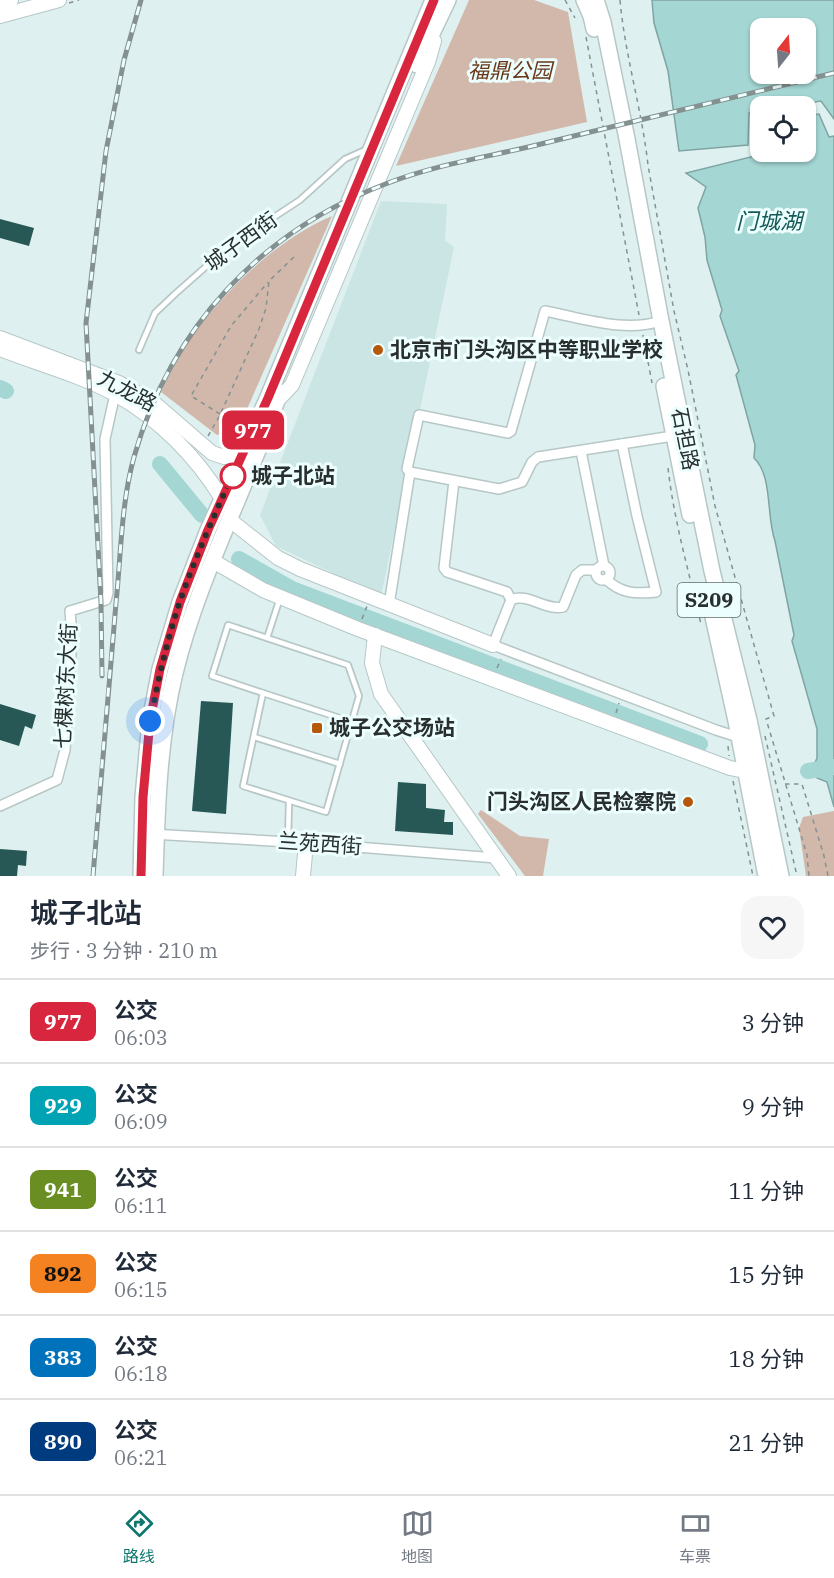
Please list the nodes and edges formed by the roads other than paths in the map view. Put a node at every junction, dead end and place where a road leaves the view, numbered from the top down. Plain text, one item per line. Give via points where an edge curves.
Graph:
1 (11, 0) edge
2 (59, 0) edge
3 (584, 0) edge
4 (596, 0) edge
5 (0, 3) edge
6 (439, 5) edge
7 (0, 16) edge
8 (363, 151) junction
9 (656, 323) junction
10 (0, 338) edge
11 (0, 349) edge
12 (139, 350) dead end
13 (115, 394) junction
14 (272, 399) junction
15 (673, 436) junction
16 (622, 444) junction
17 (582, 451) junction
18 (242, 455) junction
19 (410, 472) junction
20 (454, 481) junction
21 (222, 499) junction
22 (230, 520) junction
23 (213, 561) junction
24 (600, 568) junction
25 (280, 597) junction
26 (511, 600) junction
27 (389, 605) junction
28 (375, 635) junction
29 (267, 638) junction
30 (499, 647) junction
31 (263, 693) junction
32 (352, 722) junction
33 (254, 737) junction
34 (746, 739) junction
35 (340, 764) junction
36 (751, 773) junction
37 (289, 801) junction
38 (0, 806) edge
39 (149, 833) junction
40 (288, 842) junction
41 (306, 843) junction
42 (496, 858) junction
43 (141, 876) edge
44 (155, 876) edge
45 (303, 876) edge
46 (509, 876) edge
47 (766, 876) edge
48 (781, 876) edge

1 - 5 street
2 - 7 street
3 - 9 main road, 石担路 / S209 via 591,16
4 - 9 main road, 石担路 / S209 via 615,80
6 - 8 street via 407,48
6 - 14 main road
8 - 12 lane, 城子西街 via 345,159 300,200 227,248 184,286 155,313
8 - 14 street via 268,380
9 - 15 main road, 石担路 / S209
9 - 19 street via 614,325 545,311 511,431 508,434 419,415 407,469
9 - 34 main road, 石担路 / S209
10 - 18 street, 九龙路 via 119,383 153,402 212,453 224,458
11 - 13 street, 九龙路
13 - 21 street, 九龙路 via 148,416 175,441 205,472
13 - 38 street, 七棵树东大街 via 105,440 108,593 106,600 70,611 65,750 57,780
14 - 18 main road
14 - 22 main road
15 - 16 street
15 - 34 main road, 石担路 / S209
16 - 17 street
16 - 24 street via 656,592 633,594 621,590 606,579 609,568
17 - 20 street via 538,457 522,482 513,486 499,489
17 - 24 street
18 - 21 main road
19 - 20 street
19 - 27 street
20 - 26 street via 444,568 507,592
21 - 39 main road via 180,602 160,669 150,721 143,797
22 - 23 main road
22 - 27 street via 278,558
23 - 25 street
23 - 39 main road via 194,607 175,673
24 - 26 street via 582,570 576,575 563,607 554,609 522,598
25 - 28 street
25 - 29 lane
26 - 30 street
27 - 30 street
28 - 36 street
28 - 42 street via 372,663 381,694
29 - 31 lane via 228,625 212,676
29 - 32 lane via 348,665 359,696
30 - 34 street
31 - 32 lane
31 - 33 lane
32 - 35 lane
33 - 35 lane
33 - 37 lane via 243,786
34 - 36 main road, 石担路 / S209
35 - 37 lane via 326,812
36 - 47 main road, 石担路 / S209
36 - 48 main road, 石担路 / S209
37 - 40 lane
39 - 40 street, 兰苑西街
39 - 43 main road
39 - 44 main road
40 - 41 street, 兰苑西街
41 - 42 street, 兰苑西街
41 - 45 street
42 - 46 street

